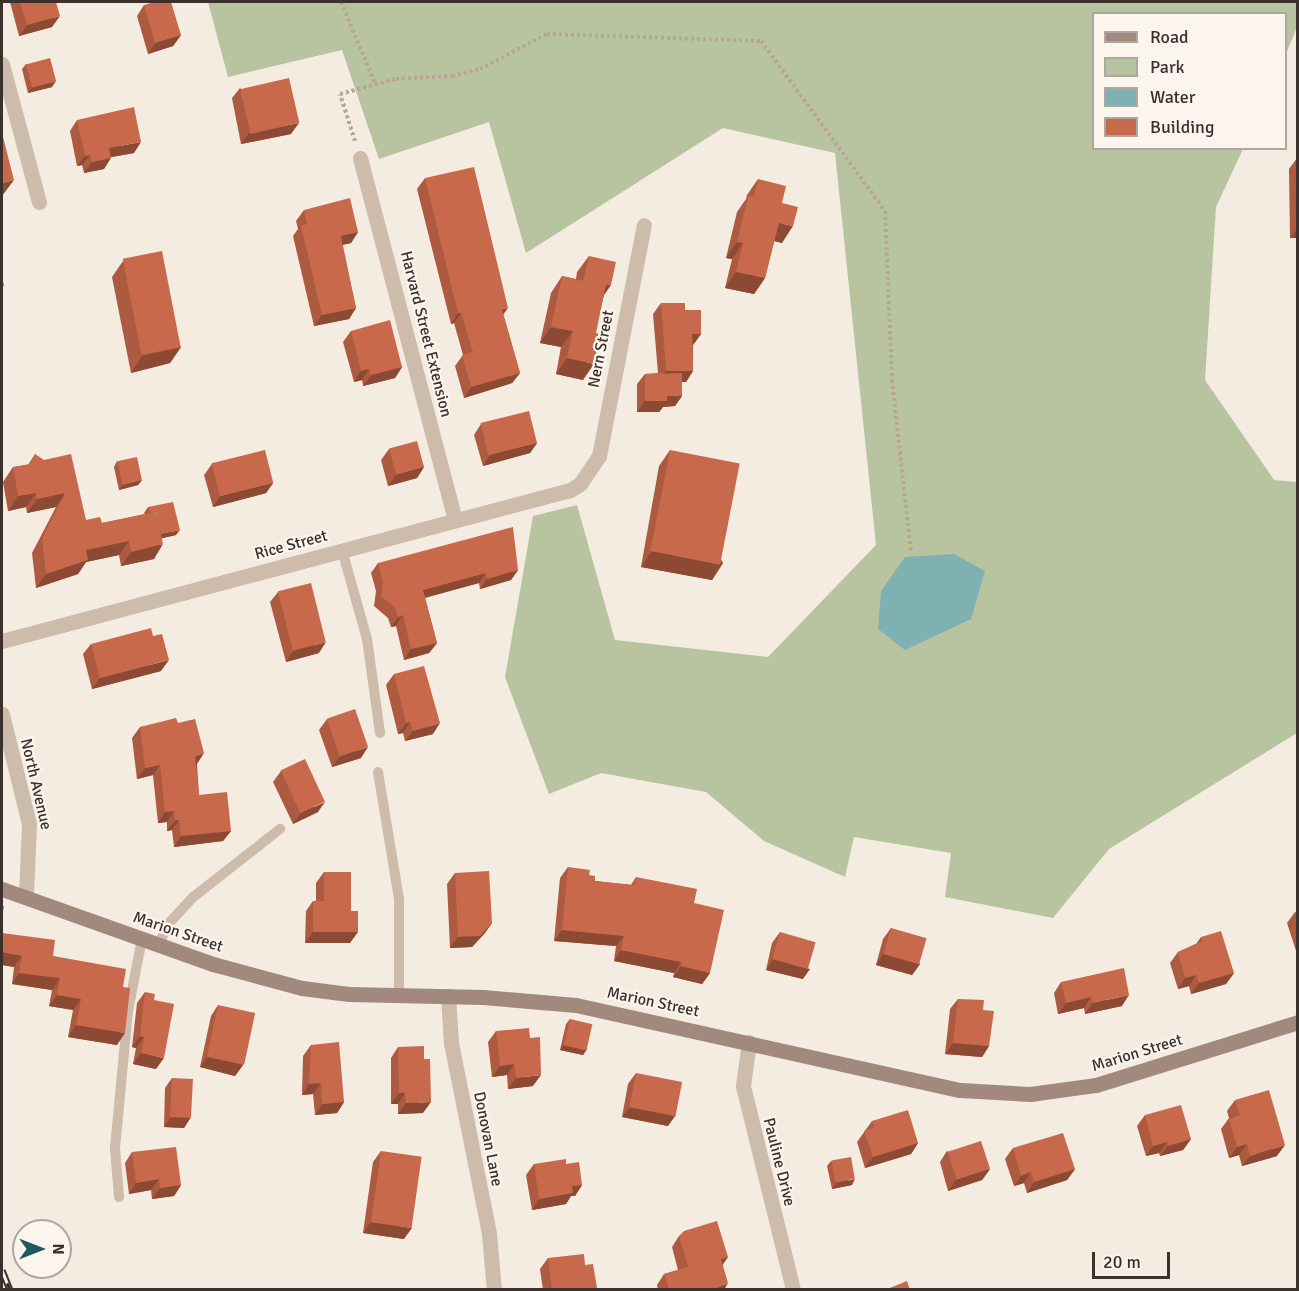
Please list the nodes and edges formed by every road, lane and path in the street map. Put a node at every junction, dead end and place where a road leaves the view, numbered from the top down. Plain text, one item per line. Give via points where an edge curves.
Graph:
1 (340, 2) edge
2 (2, 64) edge
3 (375, 83) junction
4 (360, 158) joint
5 (39, 202) dead end
6 (644, 225) dead end
7 (587, 478) joint
8 (455, 520) junction
9 (342, 550) junction
10 (911, 552) dead end
11 (2, 640) edge
12 (2, 714) edge
13 (380, 733) dead end
14 (378, 772) dead end
15 (280, 829) dead end
16 (2, 889) edge
17 (26, 897) junction
18 (142, 939) junction
19 (158, 945) junction
20 (399, 996) junction
21 (448, 996) junction
22 (1298, 1022) edge
23 (749, 1042) junction
24 (119, 1197) dead end
25 (494, 1290) edge
26 (793, 1290) edge

1 - 3 path
2 - 5 street
3 - 4 path via 340,94
3 - 10 path via 452,76 480,69 547,34 761,41 885,211 892,380
4 - 8 street, Harvard Street Extension
6 - 7 street, Nern Street via 599,456
7 - 8 street, Rice Street via 570,490
8 - 9 street, Rice Street
9 - 11 street, Rice Street
9 - 13 lane via 367,639
12 - 17 street, North Avenue via 29,824
14 - 20 lane via 399,899
15 - 19 lane via 192,898 173,918
16 - 17 street, Marion Street
17 - 18 street, Marion Street
18 - 19 street, Marion Street
18 - 24 lane via 128,1011 115,1148
19 - 20 street, Marion Street via 302,987
20 - 21 street, Marion Street
21 - 23 street, Marion Street via 576,1005
21 - 25 street, Donovan Lane via 451,1043 489,1234
22 - 23 street, Marion Street via 1128,1077 1030,1094 922,1083
23 - 26 street, Pauline Drive via 744,1064 745,1094

